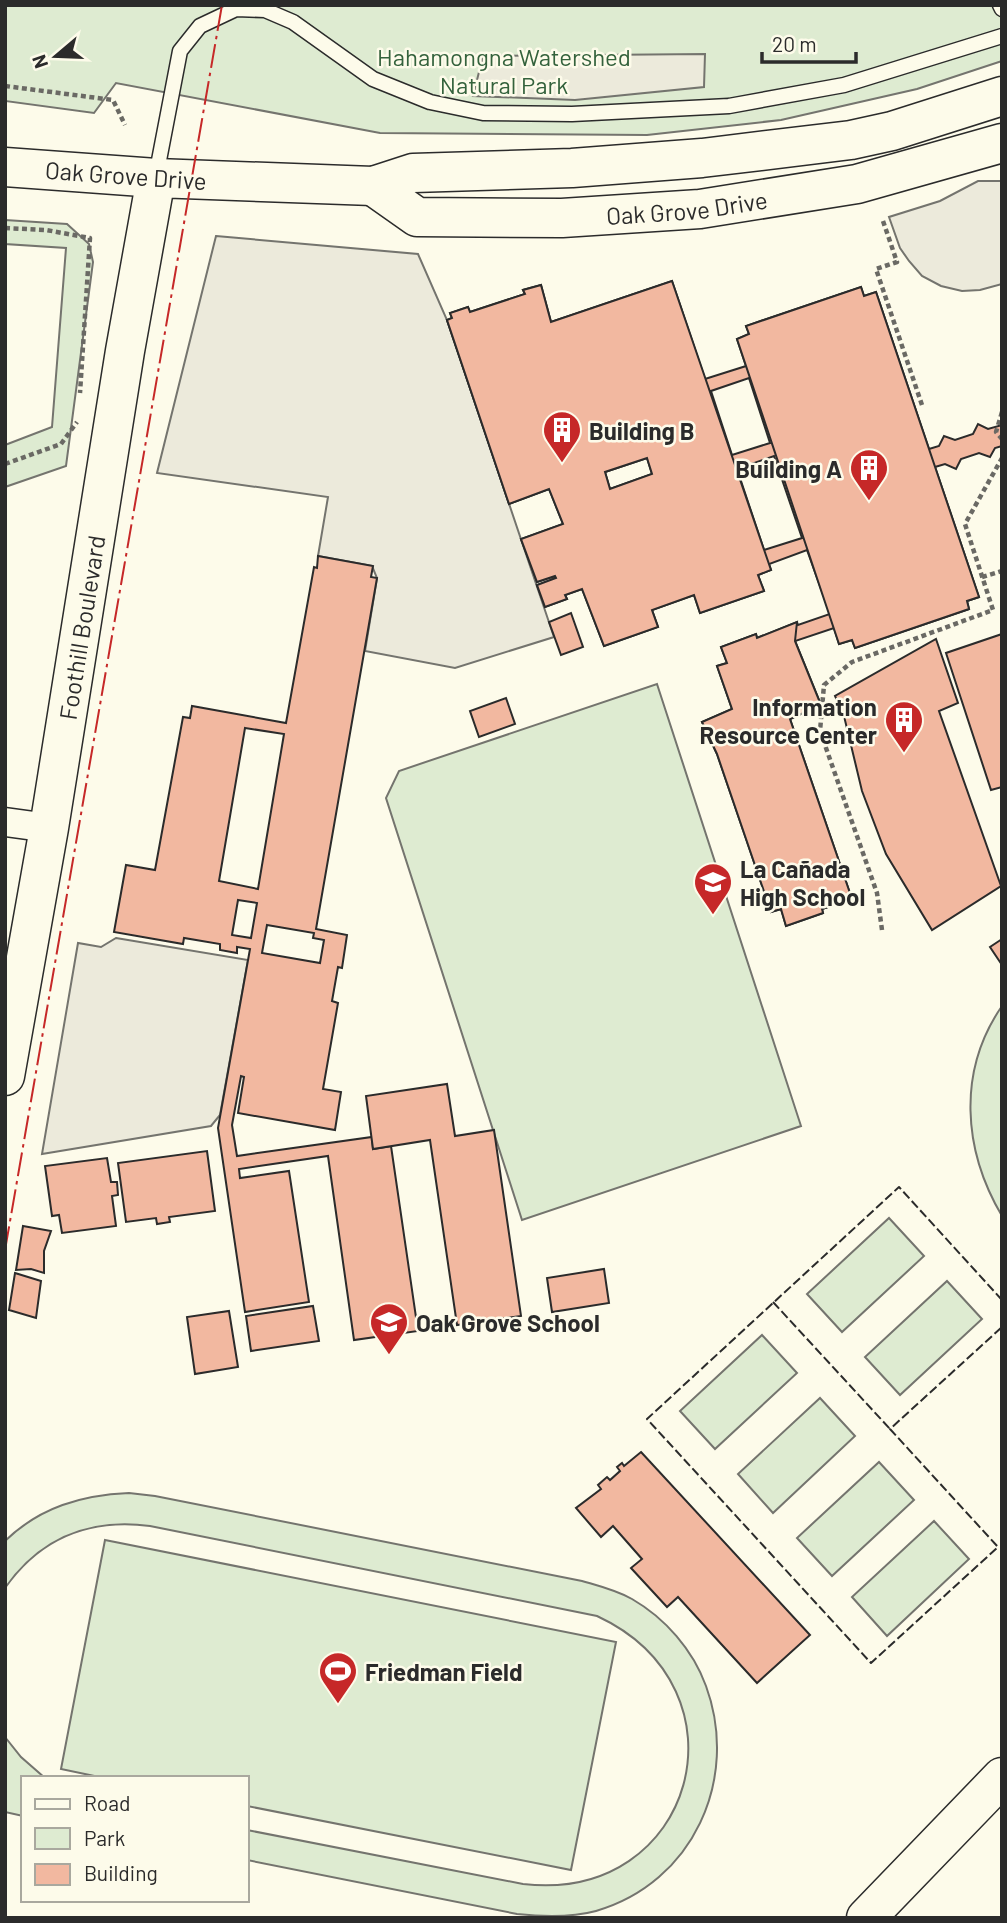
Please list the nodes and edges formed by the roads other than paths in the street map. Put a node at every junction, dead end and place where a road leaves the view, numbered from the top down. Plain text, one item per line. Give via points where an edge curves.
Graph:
1 (1002, 36) edge
2 (1002, 96) edge
3 (1002, 143) edge
4 (5, 167) edge
5 (156, 178) junction
6 (373, 186) junction
7 (5, 822) edge
8 (49, 828) junction
9 (5, 1076) edge
10 (1002, 1777) edge
11 (866, 1918) edge

1 - 5 lane via 844,85 729,106 572,114 483,113 430,102 373,79 293,22 265,10 236,9 200,26 180,51
2 - 6 main road, Oak Grove Drive via 851,140 572,168 413,173
3 - 6 main road, Oak Grove Drive via 857,184 686,210 562,218 418,217
4 - 5 main road, Oak Grove Drive
5 - 6 main road, Oak Grove Drive
5 - 8 main road, Foothill Boulevard
7 - 8 street
8 - 9 main road, Foothill Boulevard
10 - 11 main road

